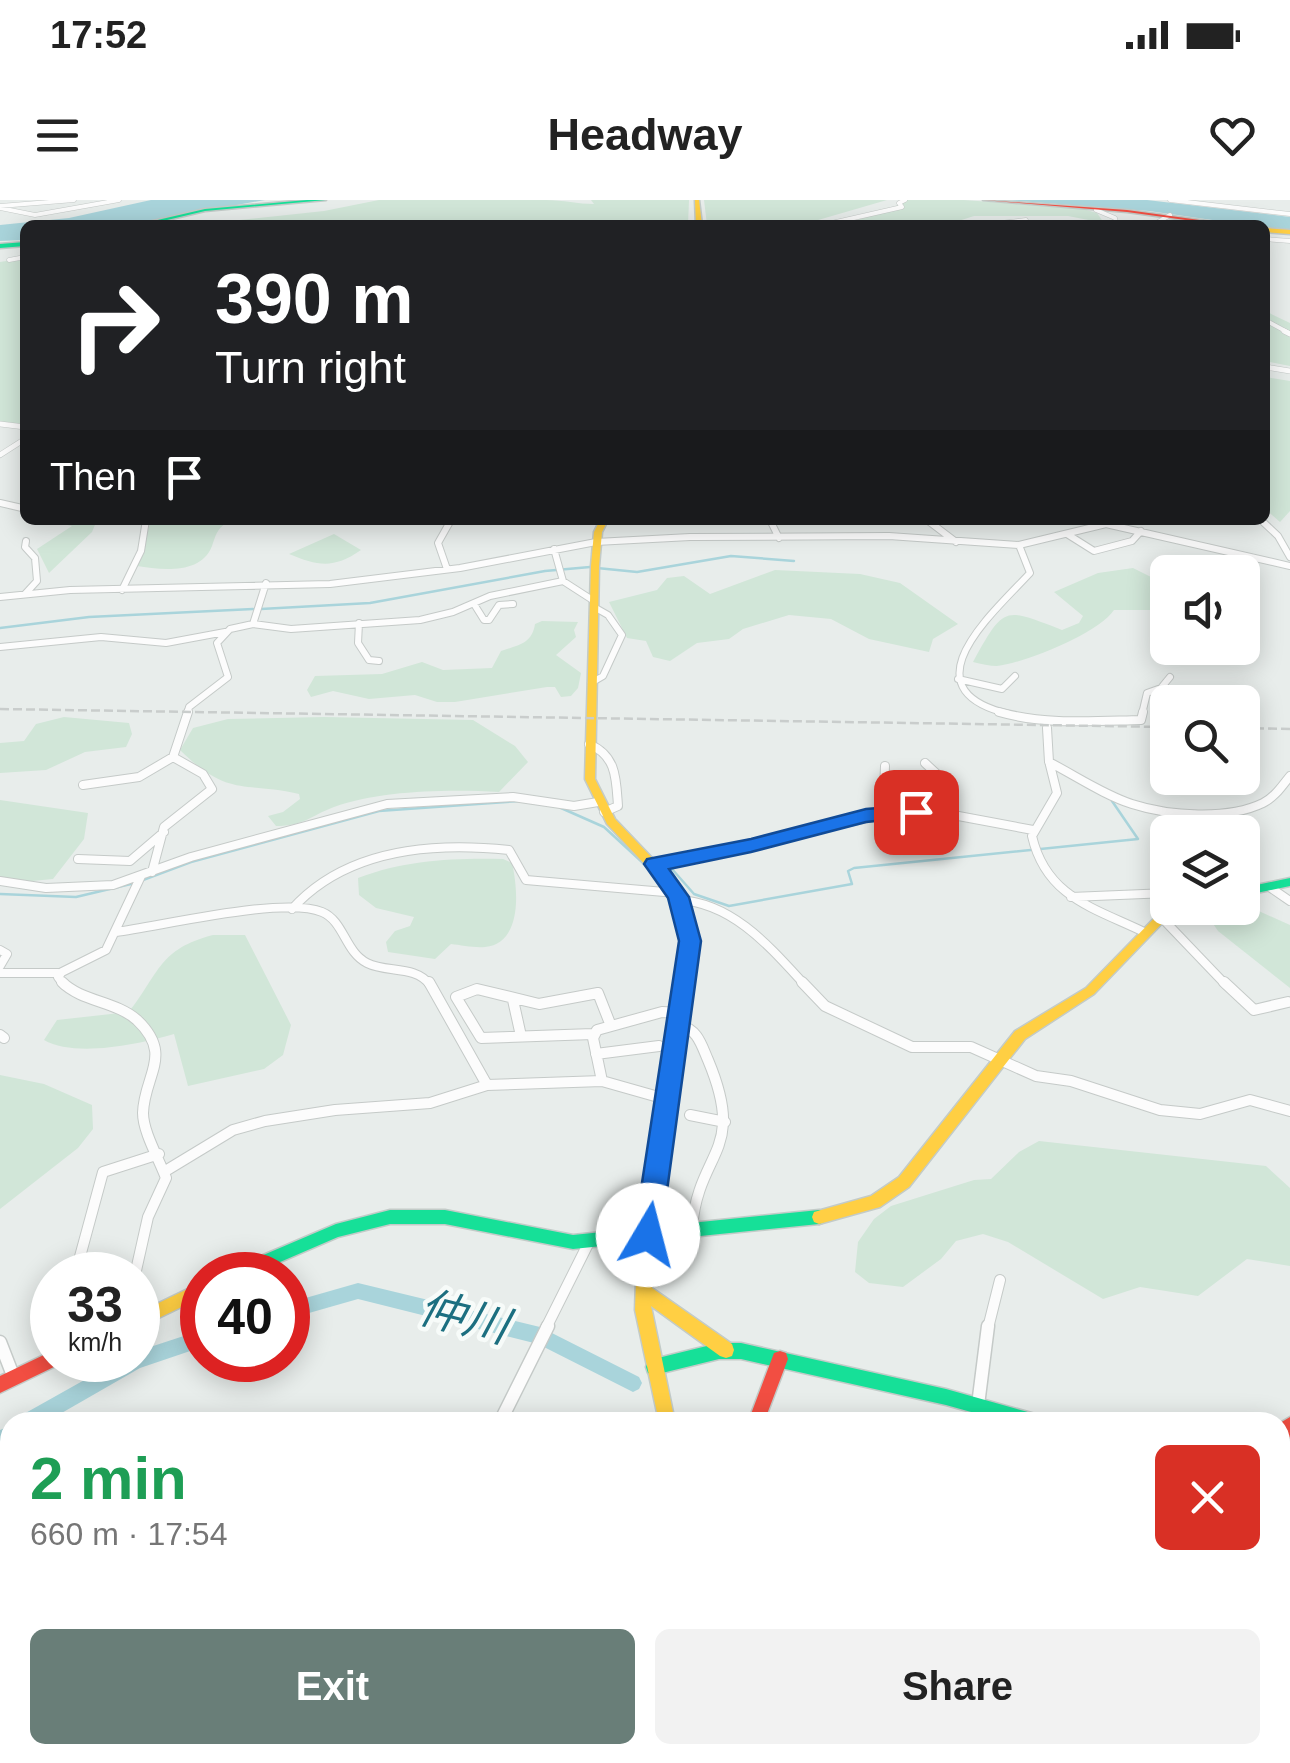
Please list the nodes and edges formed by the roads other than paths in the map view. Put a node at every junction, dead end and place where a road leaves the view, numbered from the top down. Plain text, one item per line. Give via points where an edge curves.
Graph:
1 (74, 200) edge
2 (119, 200) edge
3 (324, 200) edge
4 (904, 200) edge
5 (985, 200) edge
6 (1170, 200) edge
7 (39, 202) edge
8 (96, 203) edge
9 (1083, 208) junction
10 (0, 209) edge
11 (61, 212) junction
12 (39, 214) junction
13 (1290, 214) edge
14 (1170, 216) junction
15 (161, 220) edge
16 (845, 220) edge
17 (1115, 220) edge
18 (1163, 220) edge
19 (1198, 220) edge
20 (20, 257) edge
21 (9, 260) dead end
22 (145, 525) edge
23 (448, 525) edge
24 (602, 525) edge
25 (772, 525) edge
26 (933, 525) edge
27 (1094, 525) edge
28 (1116, 525) edge
29 (1266, 525) edge
30 (1141, 531) junction
31 (1067, 534) junction
32 (779, 538) junction
33 (26, 541) dead end
34 (596, 542) junction
35 (958, 544) junction
36 (1019, 545) junction
37 (554, 548) junction
38 (1290, 557) edge
39 (1290, 566) edge
40 (447, 569) junction
41 (562, 581) junction
42 (266, 583) junction
43 (122, 590) junction
44 (25, 594) junction
45 (0, 597) edge
46 (474, 604) junction
47 (513, 604) dead end
48 (594, 604) junction
49 (359, 623) junction
50 (254, 624) junction
51 (225, 632) junction
52 (0, 647) edge
53 (379, 662) dead end
54 (1015, 676) dead end
55 (1170, 677) dead end
56 (958, 679) junction
57 (591, 683) junction
58 (1047, 728) dead end
59 (590, 744) junction
60 (173, 757) junction
61 (1049, 762) junction
62 (925, 763) dead end
63 (885, 766) dead end
64 (1290, 776) edge
65 (83, 785) dead end
66 (617, 793) junction
67 (599, 804) junction
68 (916, 812) junction
69 (928, 812) junction
70 (1032, 830) junction
71 (164, 832) junction
72 (78, 858) dead end
73 (655, 864) junction
74 (146, 874) junction
75 (0, 881) edge
76 (1290, 882) edge
77 (1271, 888) junction
78 (1260, 890) edge
79 (1150, 894) edge
80 (678, 897) junction
81 (1068, 898) junction
82 (1290, 901) edge
83 (292, 909) junction
84 (1151, 925) edge
85 (1176, 925) edge
86 (116, 932) junction
87 (1144, 932) junction
88 (0, 950) edge
89 (0, 969) edge
90 (58, 973) junction
91 (513, 1000) junction
92 (1288, 1002) edge
93 (681, 1019) junction
94 (611, 1026) junction
95 (594, 1034) junction
96 (521, 1036) junction
97 (659, 1046) dead end
98 (596, 1054) junction
99 (1000, 1058) junction
100 (602, 1081) junction
101 (487, 1085) junction
102 (669, 1100) junction
103 (1290, 1111) edge
104 (690, 1115) dead end
105 (725, 1122) junction
106 (159, 1154) junction
107 (166, 1170) junction
108 (692, 1227) junction
109 (648, 1235) junction
110 (590, 1240) junction
111 (82, 1252) edge
112 (141, 1252) edge
113 (286, 1252) edge
114 (1000, 1280) dead end
115 (644, 1292) junction
116 (0, 1342) edge
117 (726, 1350) junction
118 (780, 1358) junction
119 (654, 1366) junction
120 (30, 1370) edge
121 (14, 1378) junction
122 (0, 1385) edge
123 (978, 1405) junction
124 (505, 1412) edge
125 (666, 1412) edge
126 (760, 1412) edge
127 (1001, 1412) edge

1 - 7 street
2 - 8 street
3 - 15 street
4 - 16 street via 902,207
5 - 9 street
6 - 13 street
7 - 10 street
7 - 12 street
8 - 11 street
9 - 14 street
9 - 17 street
10 - 11 street via 28,216
10 - 12 street
11 - 12 street
14 - 18 street
14 - 19 street
20 - 21 street
22 - 43 street
23 - 40 street via 438,543
24 - 34 street
25 - 32 street
26 - 35 street
27 - 31 street
28 - 30 street
29 - 38 street
30 - 31 street via 1132,541 1094,551
30 - 39 street
31 - 36 street
32 - 34 street
32 - 35 street via 889,536
33 - 44 street via 38,581
34 - 37 street
34 - 48 street
35 - 36 street
36 - 56 street via 1030,573 985,620
37 - 40 street
37 - 41 street
40 - 42 street via 330,584
41 - 46 street
41 - 48 street
42 - 43 street
42 - 50 street
43 - 44 street
44 - 45 street
46 - 47 street via 484,620 499,605
46 - 49 street via 420,620
48 - 57 street
48 - 57 street via 622,636 603,676
49 - 50 street via 291,629
49 - 53 street via 361,651
50 - 51 street
51 - 52 street via 166,642 101,636
51 - 60 street via 218,644 228,678 189,707
54 - 56 street via 1002,689
55 - 56 street via 1148,693 1144,718 1134,720 1046,720 990,711
57 - 59 street
58 - 61 street
59 - 66 street via 615,764
59 - 67 street via 590,779
60 - 65 street via 139,777
60 - 71 street via 204,774 212,789
61 - 64 street via 1132,804 1180,813 1260,806
61 - 70 street via 1057,794
62 - 69 street via 939,776
63 - 68 street via 884,790
66 - 67 street
66 - 67 street via 617,808
67 - 73 street
67 - 74 street via 513,797 388,804
68 - 69 street
68 - 73 street via 866,816
69 - 70 street
70 - 81 street via 1035,849
71 - 72 street via 130,860
71 - 74 street
73 - 80 street
74 - 75 street via 85,888
74 - 86 street
76 - 77 street
77 - 78 street
77 - 82 street
79 - 81 street
80 - 83 street via 526,880 509,850 472,848 404,852 342,868 312,886
80 - 93 street via 690,941
80 - 99 street via 733,916 839,1014 912,1047 958,1044
81 - 87 street
83 - 86 street
83 - 101 street via 330,917 366,963 427,979
84 - 87 street
85 - 92 street via 1248,1007
86 - 90 street via 100,956
87 - 99 street via 1090,991 1020,1035
88 - 89 street via 8,954
89 - 90 street
90 - 106 street via 66,987 132,1014 154,1044 157,1064 143,1114
91 - 94 street via 539,1004 598,993
91 - 96 street
91 - 96 street via 477,990 456,997 482,1038
93 - 94 street via 662,1012
93 - 102 street
93 - 105 street via 698,1036
94 - 95 street
95 - 96 street
95 - 98 street
97 - 98 street
98 - 100 street
99 - 103 street via 1036,1076 1160,1110 1200,1114 1250,1100
99 - 108 street via 912,1174 882,1198 834,1215
100 - 101 street
100 - 102 street
101 - 107 street via 430,1103 265,1121 220,1137
102 - 109 street
104 - 105 street
105 - 108 street via 694,1203
106 - 107 street
106 - 111 street via 103,1172
107 - 112 street
108 - 109 street
109 - 110 street
109 - 115 street
110 - 113 street via 539,1238 445,1217 400,1217 330,1233
110 - 124 street
114 - 123 street
115 - 117 street
115 - 119 street
116 - 121 street
117 - 118 street
117 - 119 street
118 - 123 street
118 - 126 street
119 - 125 street
120 - 121 street
121 - 122 street
123 - 127 street

